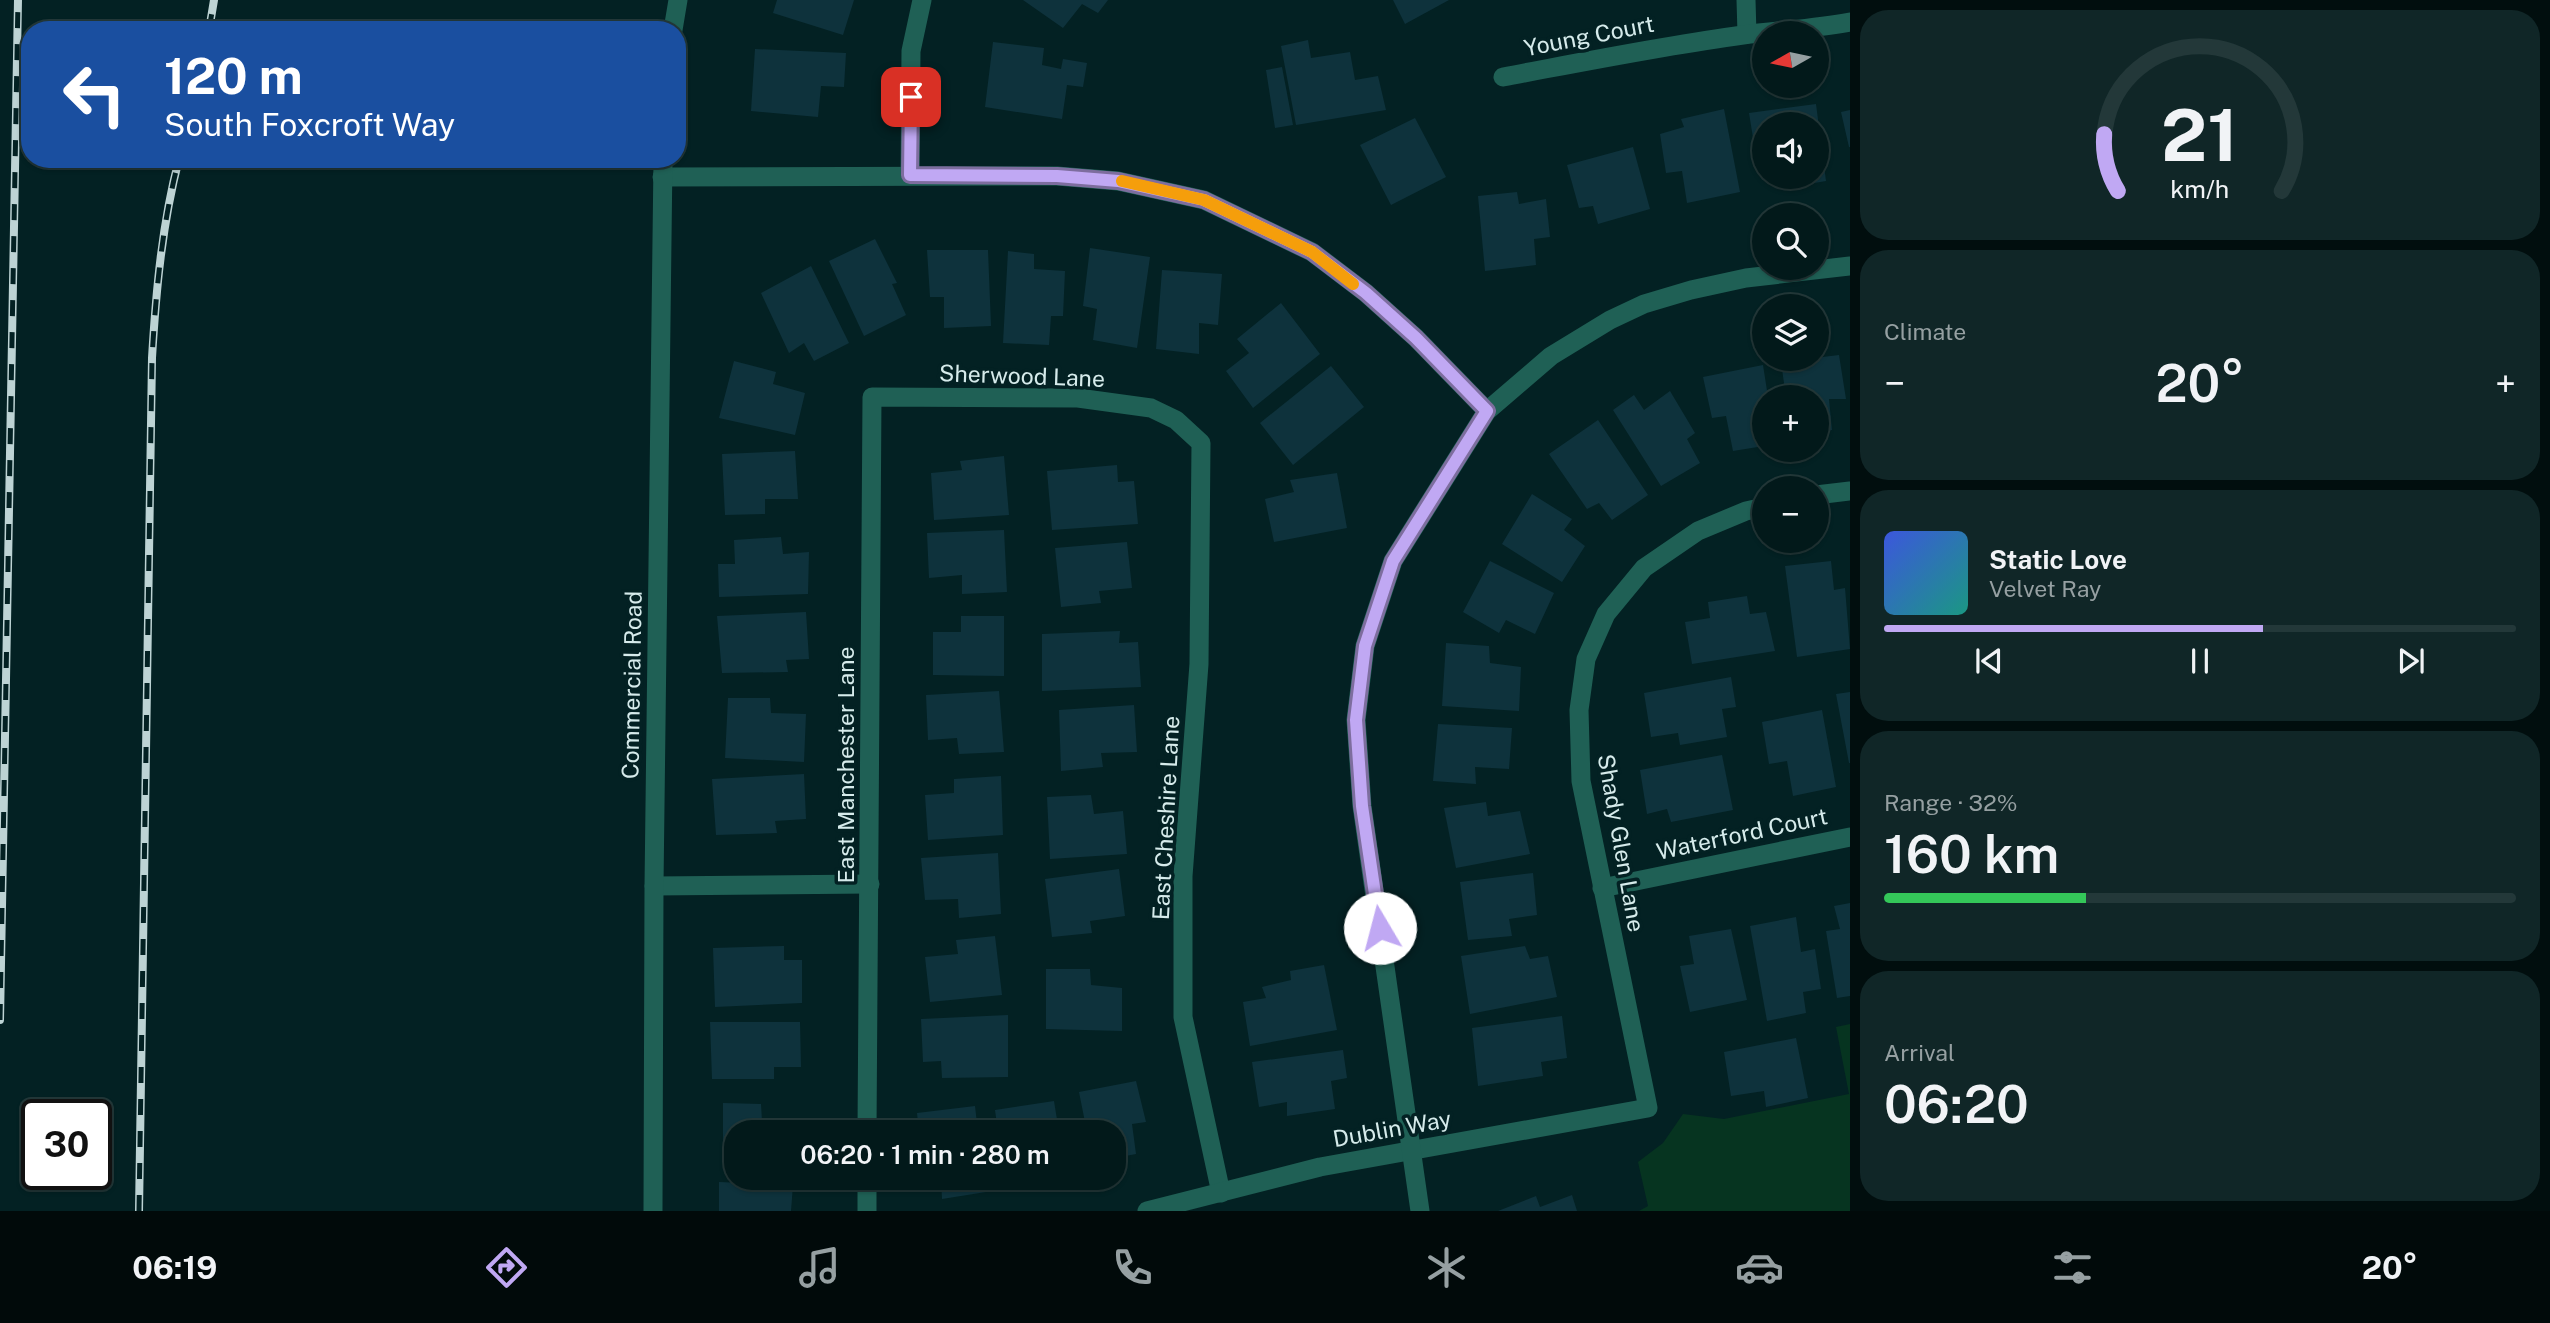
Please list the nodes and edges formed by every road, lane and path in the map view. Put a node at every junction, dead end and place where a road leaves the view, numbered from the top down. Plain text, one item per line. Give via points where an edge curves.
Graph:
1 (678, 0) edge
2 (922, 0) edge
3 (1746, 0) edge
4 (674, 21) edge
5 (1850, 22) edge
6 (1747, 34) junction
7 (1503, 78) dead end
8 (663, 168) edge
9 (910, 175) junction
10 (1850, 267) edge
11 (872, 397) joint
12 (1487, 411) junction
13 (1201, 443) joint
14 (1850, 491) edge
15 (1829, 493) edge
16 (1752, 510) edge
17 (1850, 837) edge
18 (870, 884) junction
19 (654, 886) junction
20 (1602, 888) junction
21 (1648, 1108) joint
22 (867, 1120) edge
23 (1410, 1152) junction
24 (867, 1190) edge
25 (1221, 1193) junction
26 (653, 1211) edge
27 (867, 1211) edge
28 (1147, 1211) edge
29 (1420, 1211) edge

1 - 4 street
2 - 9 street via 911,51
3 - 6 street
5 - 6 street, Young Court
6 - 7 street, Young Court
8 - 9 street
8 - 19 street, Commercial Road
9 - 12 street via 1118,181 1204,200 1312,252 1416,338
10 - 12 street via 1745,278 1644,304 1550,356
11 - 13 street, Sherwood Lane via 1078,398 1139,406 1176,420
11 - 18 street, East Manchester Lane
12 - 23 street via 1393,561 1365,646 1356,720 1362,806
13 - 25 street, East Cheshire Lane via 1199,664 1184,876 1183,1017
14 - 15 street
16 - 20 street, Shady Glen Lane via 1698,531 1644,568 1606,614 1586,659 1579,710 1580,781
17 - 20 street, Waterford Court
18 - 19 street
18 - 22 street, East Manchester Lane
19 - 26 street, Commercial Road
20 - 21 street, Shady Glen Lane
21 - 23 street, Dublin Way
23 - 25 street, Dublin Way via 1320,1167
23 - 29 street
24 - 27 street
25 - 28 street, Dublin Way

